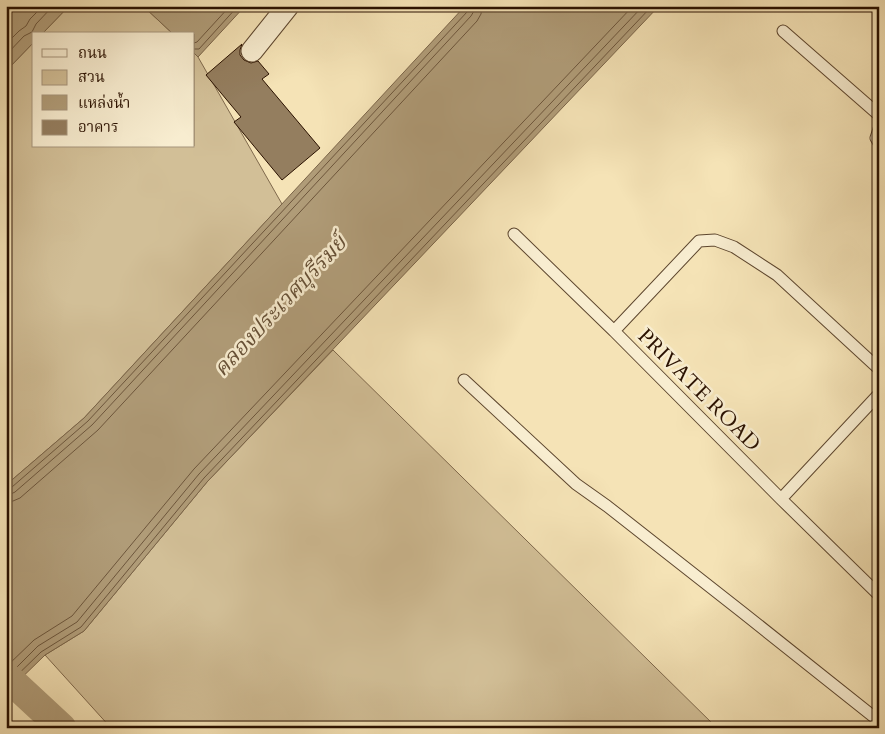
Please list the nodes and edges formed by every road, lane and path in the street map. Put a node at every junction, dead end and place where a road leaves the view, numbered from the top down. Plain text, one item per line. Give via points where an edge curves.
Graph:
1 (288, 6) edge
2 (782, 31) dead end
3 (252, 51) dead end
4 (879, 115) edge
5 (879, 129) edge
6 (879, 143) edge
7 (514, 234) dead end
8 (614, 331) junction
9 (879, 369) edge
10 (464, 380) dead end
11 (879, 394) edge
12 (781, 500) junction
13 (879, 594) edge
14 (879, 720) edge

1 - 3 street
2 - 4 lane
5 - 6 lane via 876,138
7 - 8 lane
8 - 9 lane, PRIVATE ROAD via 699,241 715,240 734,247 777,275
8 - 12 lane, PRIVATE ROAD
10 - 14 lane via 576,484
11 - 12 lane
12 - 13 lane, PRIVATE ROAD

